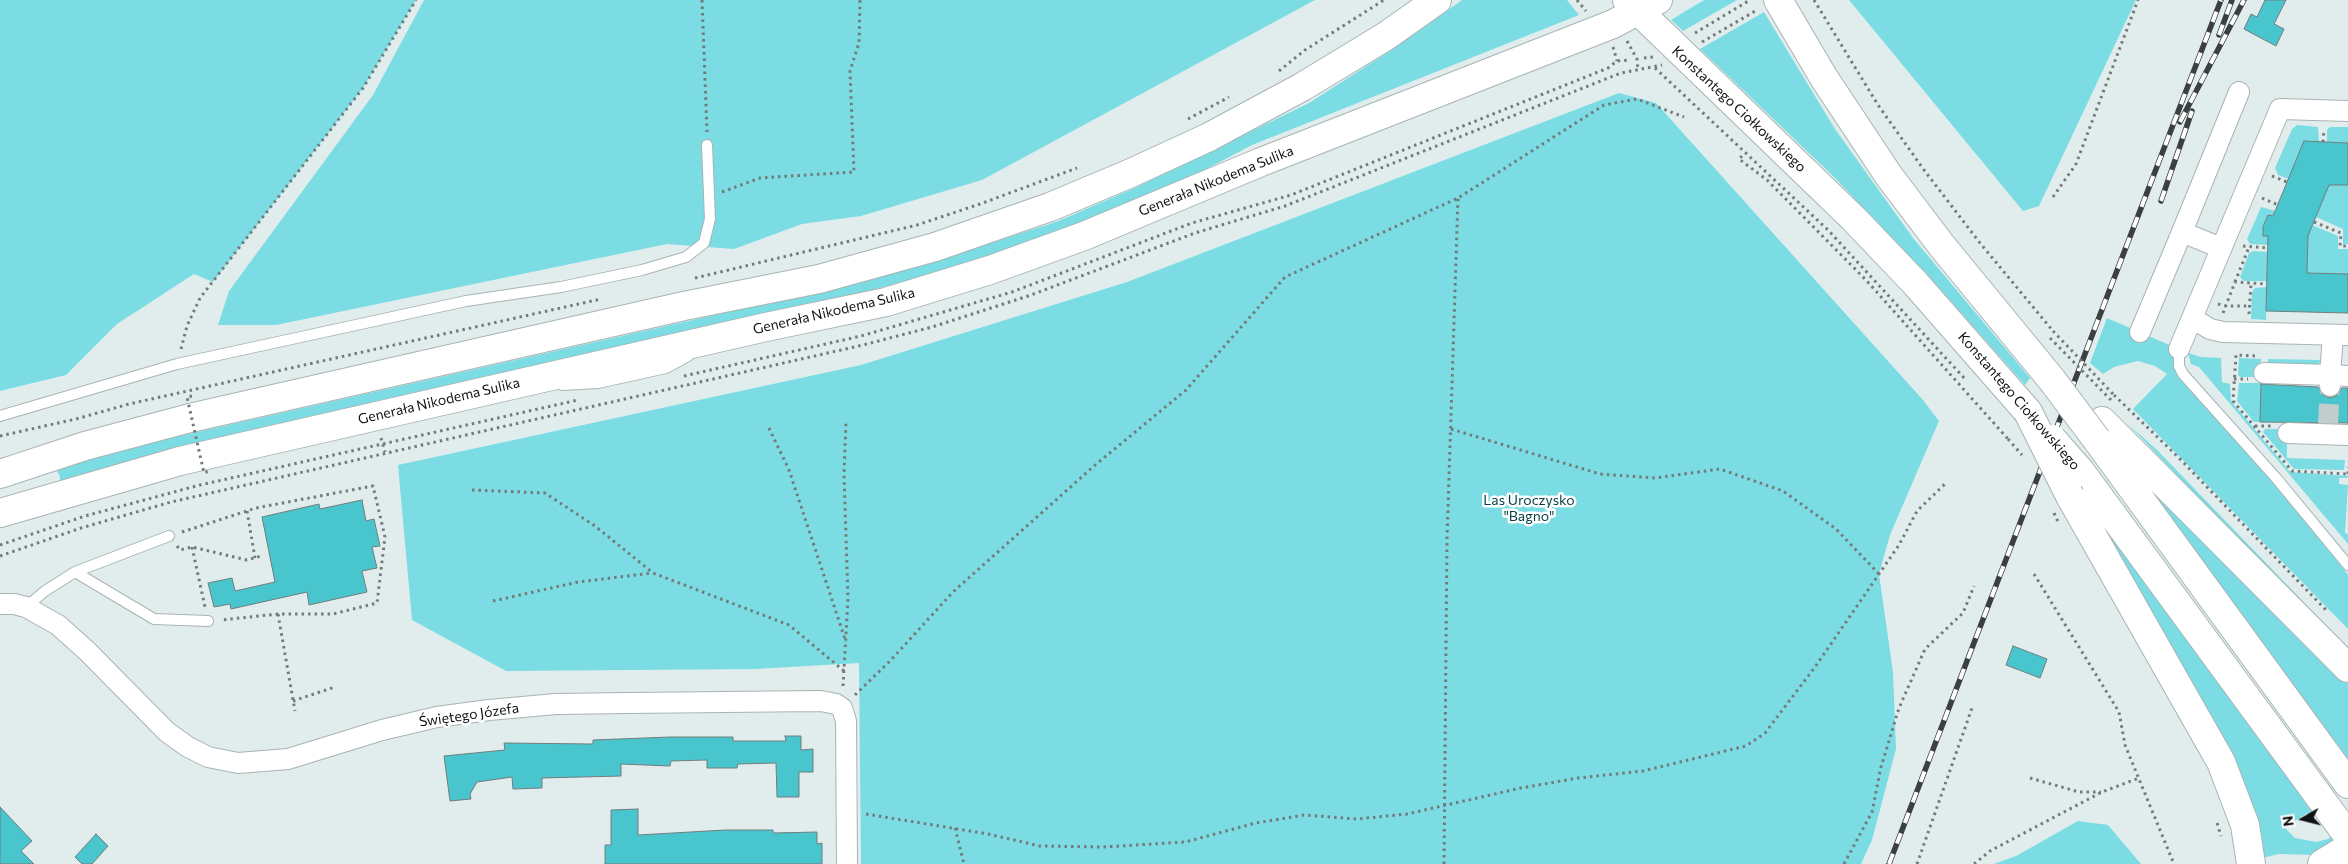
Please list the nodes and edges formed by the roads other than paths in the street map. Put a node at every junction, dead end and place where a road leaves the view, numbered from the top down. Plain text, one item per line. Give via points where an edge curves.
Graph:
1 (1437, 0) edge
2 (1771, 3) edge
3 (1641, 4) edge
4 (2238, 92) dead end
5 (2348, 111) edge
6 (708, 145) road end
7 (2182, 232) junction
8 (2221, 248) junction
9 (2192, 318) junction
10 (2140, 332) dead end
11 (2340, 335) edge
12 (2180, 349) joint
13 (2265, 365) road end
14 (2336, 379) edge
15 (2025, 408) junction
16 (0, 416) edge
17 (2104, 421) junction
18 (2335, 431) edge
19 (2288, 434) dead end
20 (12, 469) edge
21 (0, 513) edge
22 (169, 536) road end
23 (2348, 565) edge
24 (75, 572) junction
25 (0, 604) edge
26 (26, 607) junction
27 (208, 620) road end
28 (2348, 668) edge
29 (2346, 782) edge
30 (2348, 836) edge
31 (2348, 848) edge
32 (847, 864) edge
33 (2251, 864) edge
34 (2322, 864) edge

1 - 20 main road via 1386,36 1310,82 1209,137 1050,207 935,247 819,279 684,306 190,418
2 - 17 main road, bridge via 1872,153 1942,246 2045,371
3 - 15 main road, Konstantego Ciołkowskiego via 1916,284
3 - 21 main road, Generała Nikodema Sulika via 1612,24 1029,256 886,302 180,461
4 - 7 street
5 - 8 street via 2280,110
6 - 16 lane via 711,196 704,242 694,253 676,260 561,288 466,300 177,364
7 - 8 street
7 - 10 street
8 - 9 street
9 - 11 street via 2216,331
9 - 12 street
11 - 14 street
12 - 23 lane via 2178,366 2183,374 2277,478
13 - 14 street
15 - 30 main road, Konstantego Ciołkowskiego, bridge via 2081,472
15 - 33 main road, bridge via 2070,496 2221,762 2245,825
17 - 28 main road
17 - 29 main road
18 - 19 street
20 - 21 main road via 35,464 40,474 38,483
22 - 24 lane
24 - 26 lane
24 - 27 lane via 154,619
25 - 26 street, Świętego Józefa
26 - 32 street, Świętego Józefa via 58,625 167,732 208,756 238,763 288,760 382,730 437,717 489,710 556,704 811,701 836,704 842,708 846,721
31 - 34 main road

